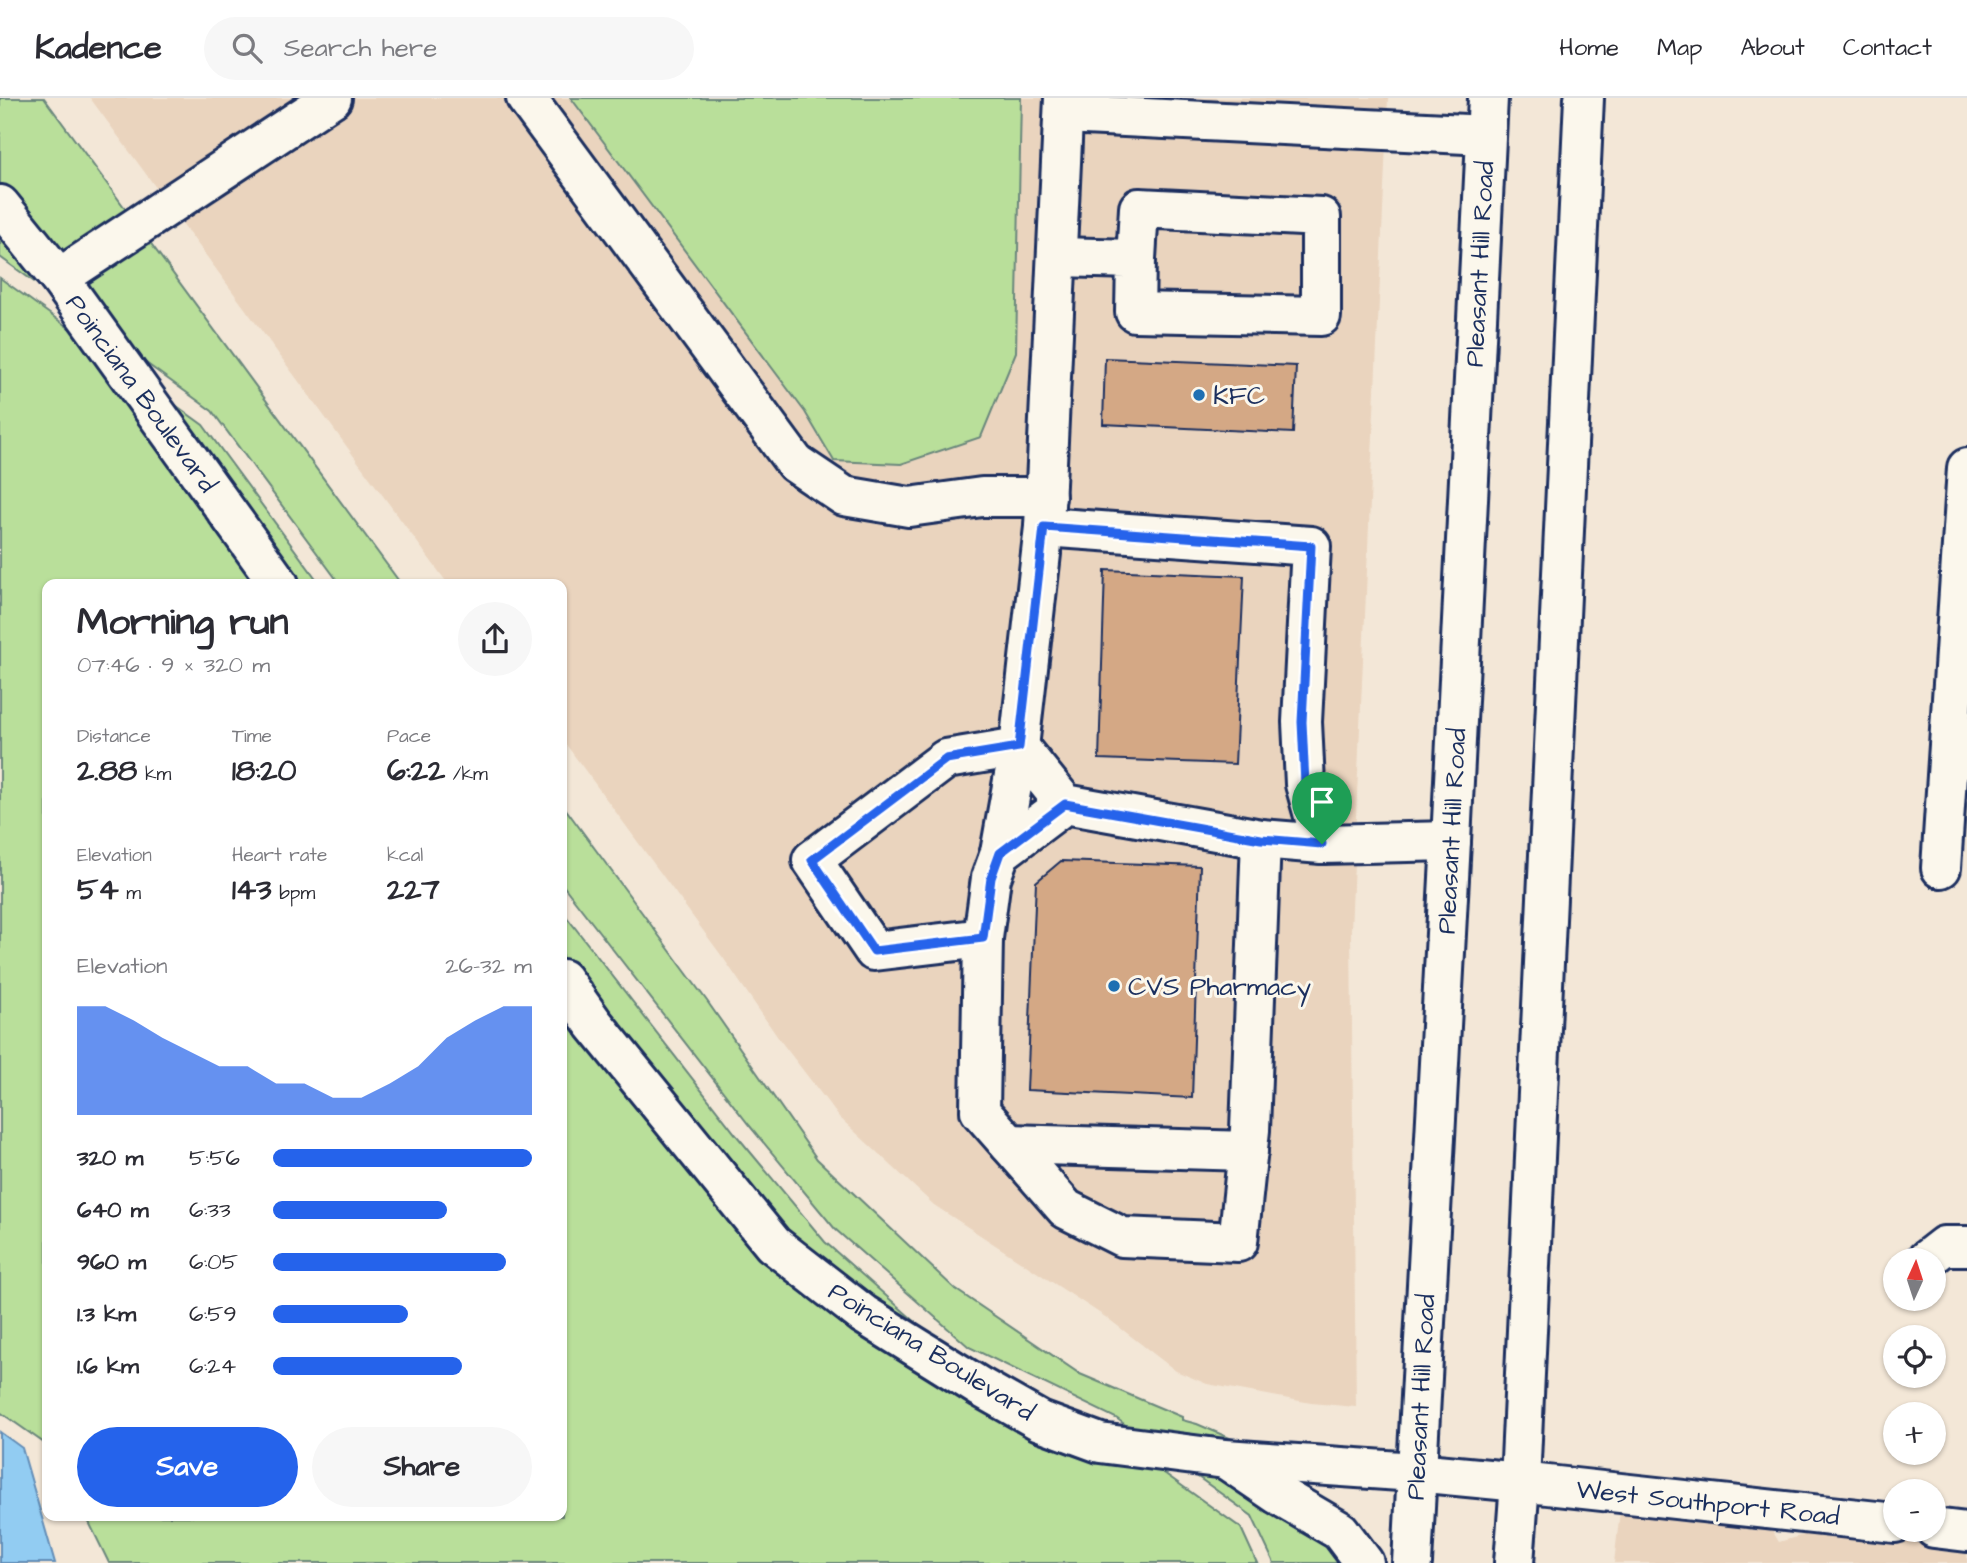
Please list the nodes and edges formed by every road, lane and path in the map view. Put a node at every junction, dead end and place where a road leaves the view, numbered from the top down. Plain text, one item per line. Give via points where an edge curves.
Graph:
1 (332, 98) edge
2 (526, 98) edge
3 (1584, 98) edge
4 (1064, 106) edge
5 (1487, 116) edge
6 (0, 205) edge
7 (1057, 257) junction
8 (1136, 259) junction
9 (59, 278) junction
10 (1967, 468) edge
11 (1045, 512) junction
12 (275, 579) edge
13 (1019, 747) junction
14 (1065, 804) junction
15 (1261, 839) junction
16 (1451, 841) junction
17 (1322, 844) junction
18 (1000, 853) junction
19 (1941, 868) dead end
20 (983, 938) junction
21 (567, 986) edge
22 (1009, 1144) junction
23 (1248, 1151) junction
24 (1967, 1247) edge
25 (1941, 1248) edge
26 (1225, 1459) junction
27 (1415, 1472) junction
28 (1520, 1482) junction
29 (1883, 1523) edge
30 (1946, 1529) edge
31 (1967, 1532) edge
32 (1364, 1563) edge
33 (1412, 1563) edge
34 (1514, 1563) edge

1 - 9 main road
2 - 11 main road via 795,463 844,496 909,507 982,497
3 - 28 main road
4 - 5 main road
4 - 7 main road
5 - 16 main road, Pleasant Hill Road
6 - 9 main road, Poinciana Boulevard
7 - 8 main road
7 - 11 main road
8 - 8 main road via 1139,208 1321,217 1321,316 1135,312
9 - 12 main road, Poinciana Boulevard
10 - 19 main road
11 - 13 main road
11 - 17 main road via 1311,546 1302,722 1305,784
13 - 14 main road
13 - 18 main road
13 - 20 main road via 946,759 812,860 874,951
14 - 15 main road
14 - 18 main road
15 - 17 main road
15 - 23 main road
16 - 17 main road
16 - 27 main road, Pleasant Hill Road
18 - 20 main road via 991,878
20 - 22 main road via 979,1111
21 - 26 main road, Poinciana Boulevard via 773,1244 863,1314 1040,1420 1100,1443
22 - 23 main road
22 - 23 main road via 1066,1209 1122,1237 1238,1242
24 - 25 main road
26 - 27 main road, Poinciana Boulevard
26 - 32 main road via 1340,1531
27 - 28 main road, Poinciana Boulevard
27 - 33 main road, Pleasant Hill Road
28 - 29 main road, West Southport Road
28 - 34 main road
30 - 31 main road

